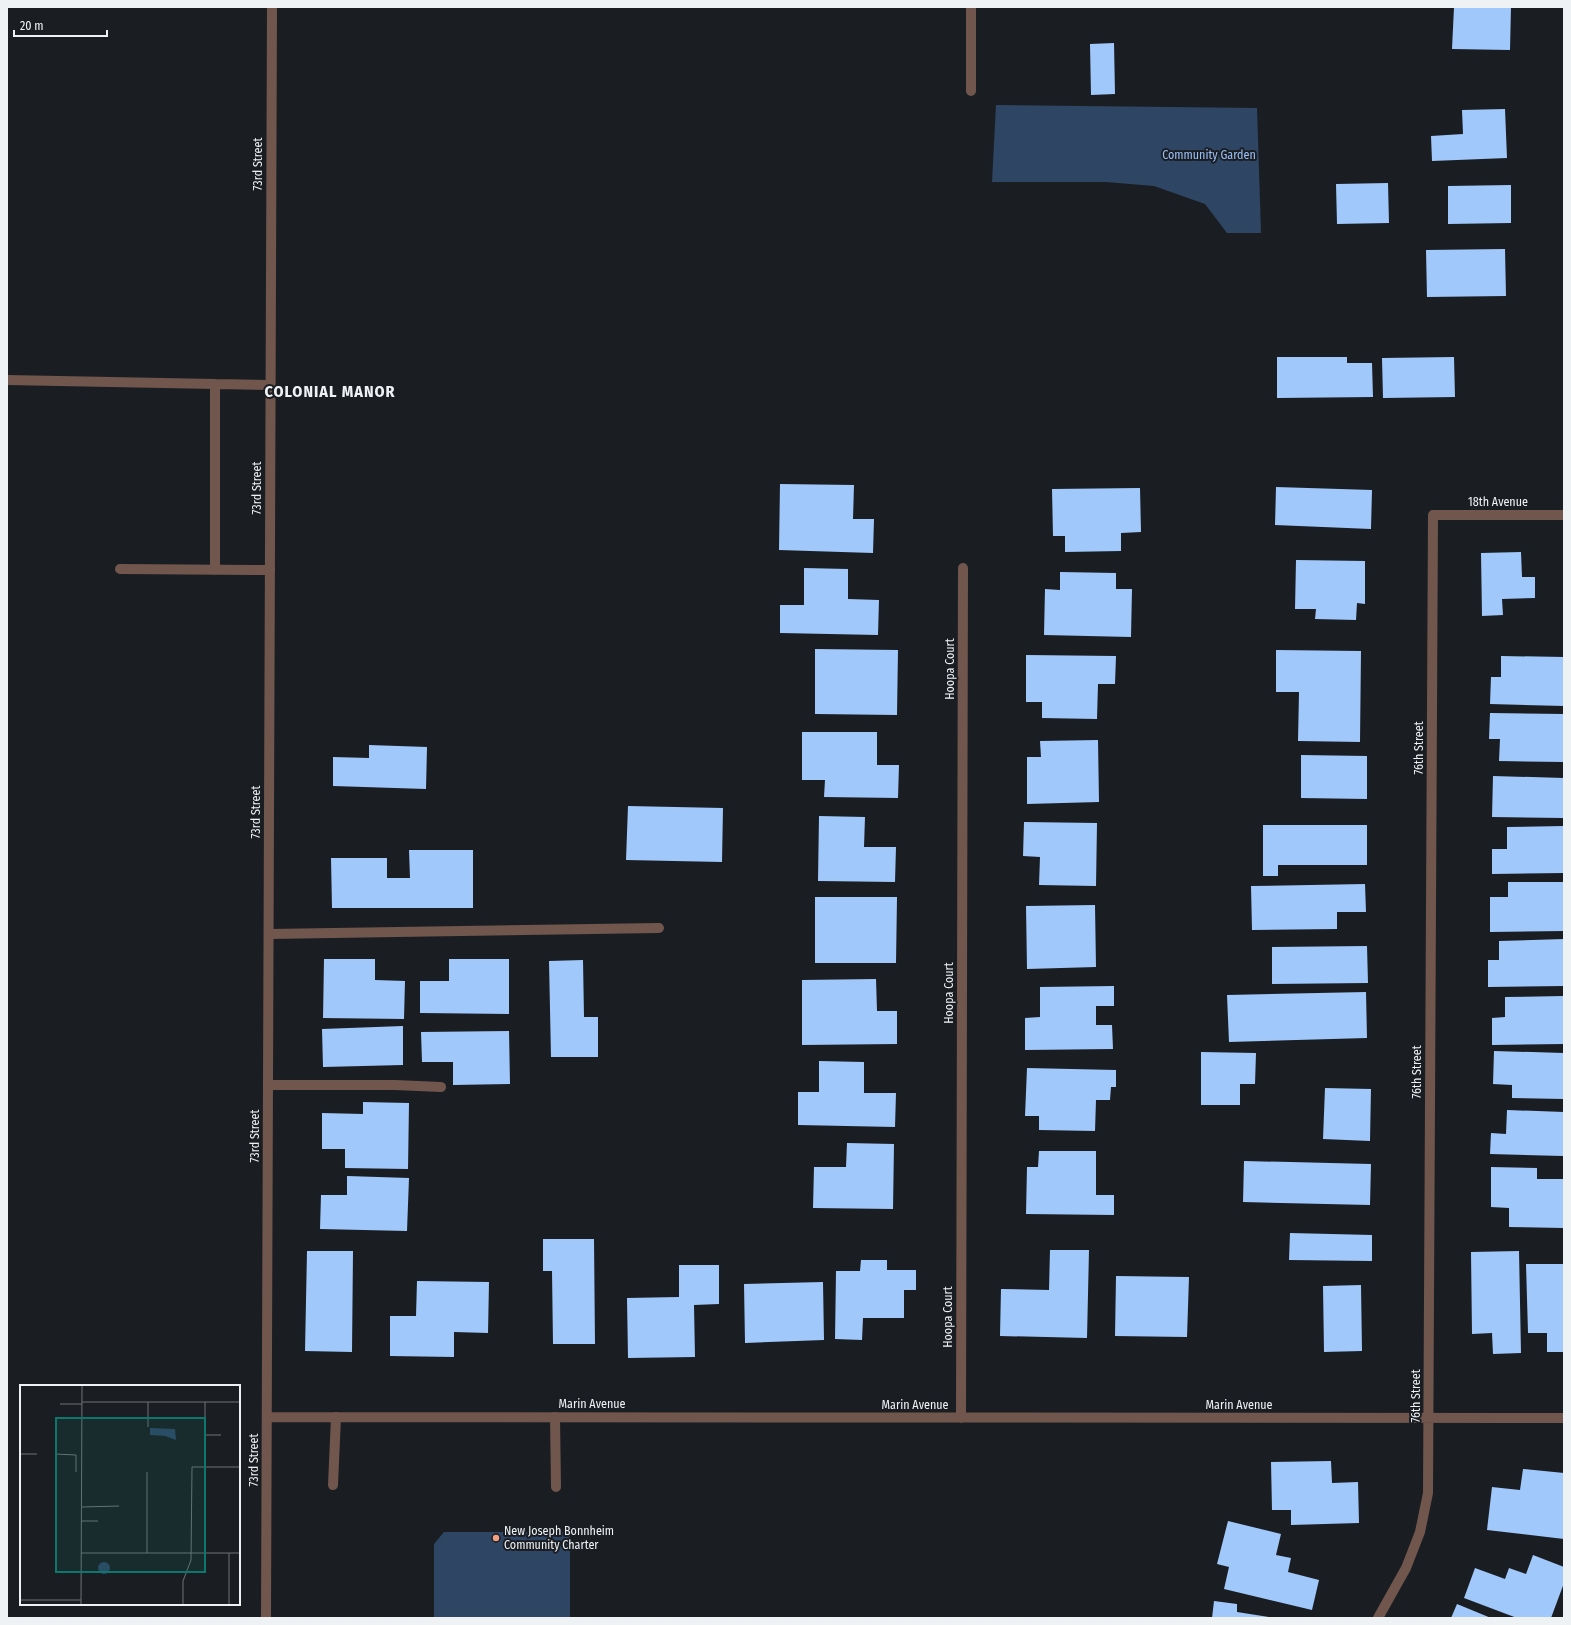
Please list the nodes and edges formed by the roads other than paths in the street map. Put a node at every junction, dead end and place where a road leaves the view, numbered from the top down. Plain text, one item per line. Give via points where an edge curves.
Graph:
1 (272, 7) edge
2 (971, 7) edge
3 (971, 91) dead end
4 (7, 380) edge
5 (215, 384) junction
6 (270, 385) junction
7 (1433, 515) joint
8 (1564, 515) edge
9 (963, 568) dead end
10 (120, 569) dead end
11 (215, 570) junction
12 (270, 570) junction
13 (659, 928) dead end
14 (269, 934) junction
15 (268, 1085) junction
16 (441, 1087) dead end
17 (267, 1417) junction
18 (336, 1417) junction
19 (555, 1417) junction
20 (961, 1418) junction
21 (1429, 1418) junction
22 (1564, 1418) edge
23 (333, 1485) dead end
24 (556, 1487) dead end
25 (266, 1618) edge
26 (1378, 1618) edge

1 - 6 street, 73rd Street
2 - 3 street
4 - 5 street
5 - 6 street
5 - 11 street
6 - 12 street, 73rd Street
7 - 8 street, 18th Avenue
7 - 21 street, 76th Street
9 - 20 street, Hoopa Court
10 - 11 street
11 - 12 street
12 - 14 street, 73rd Street
13 - 14 street
14 - 15 street, 73rd Street
15 - 16 street
15 - 17 street, 73rd Street
17 - 18 street, Marin Avenue
17 - 25 street, 73rd Street
18 - 19 street, Marin Avenue
18 - 23 street
19 - 20 street, Marin Avenue
19 - 24 street
20 - 21 street, Marin Avenue
21 - 22 street, Marin Avenue
21 - 26 street, 76th Street via 1428,1494 1420,1532 1406,1568

